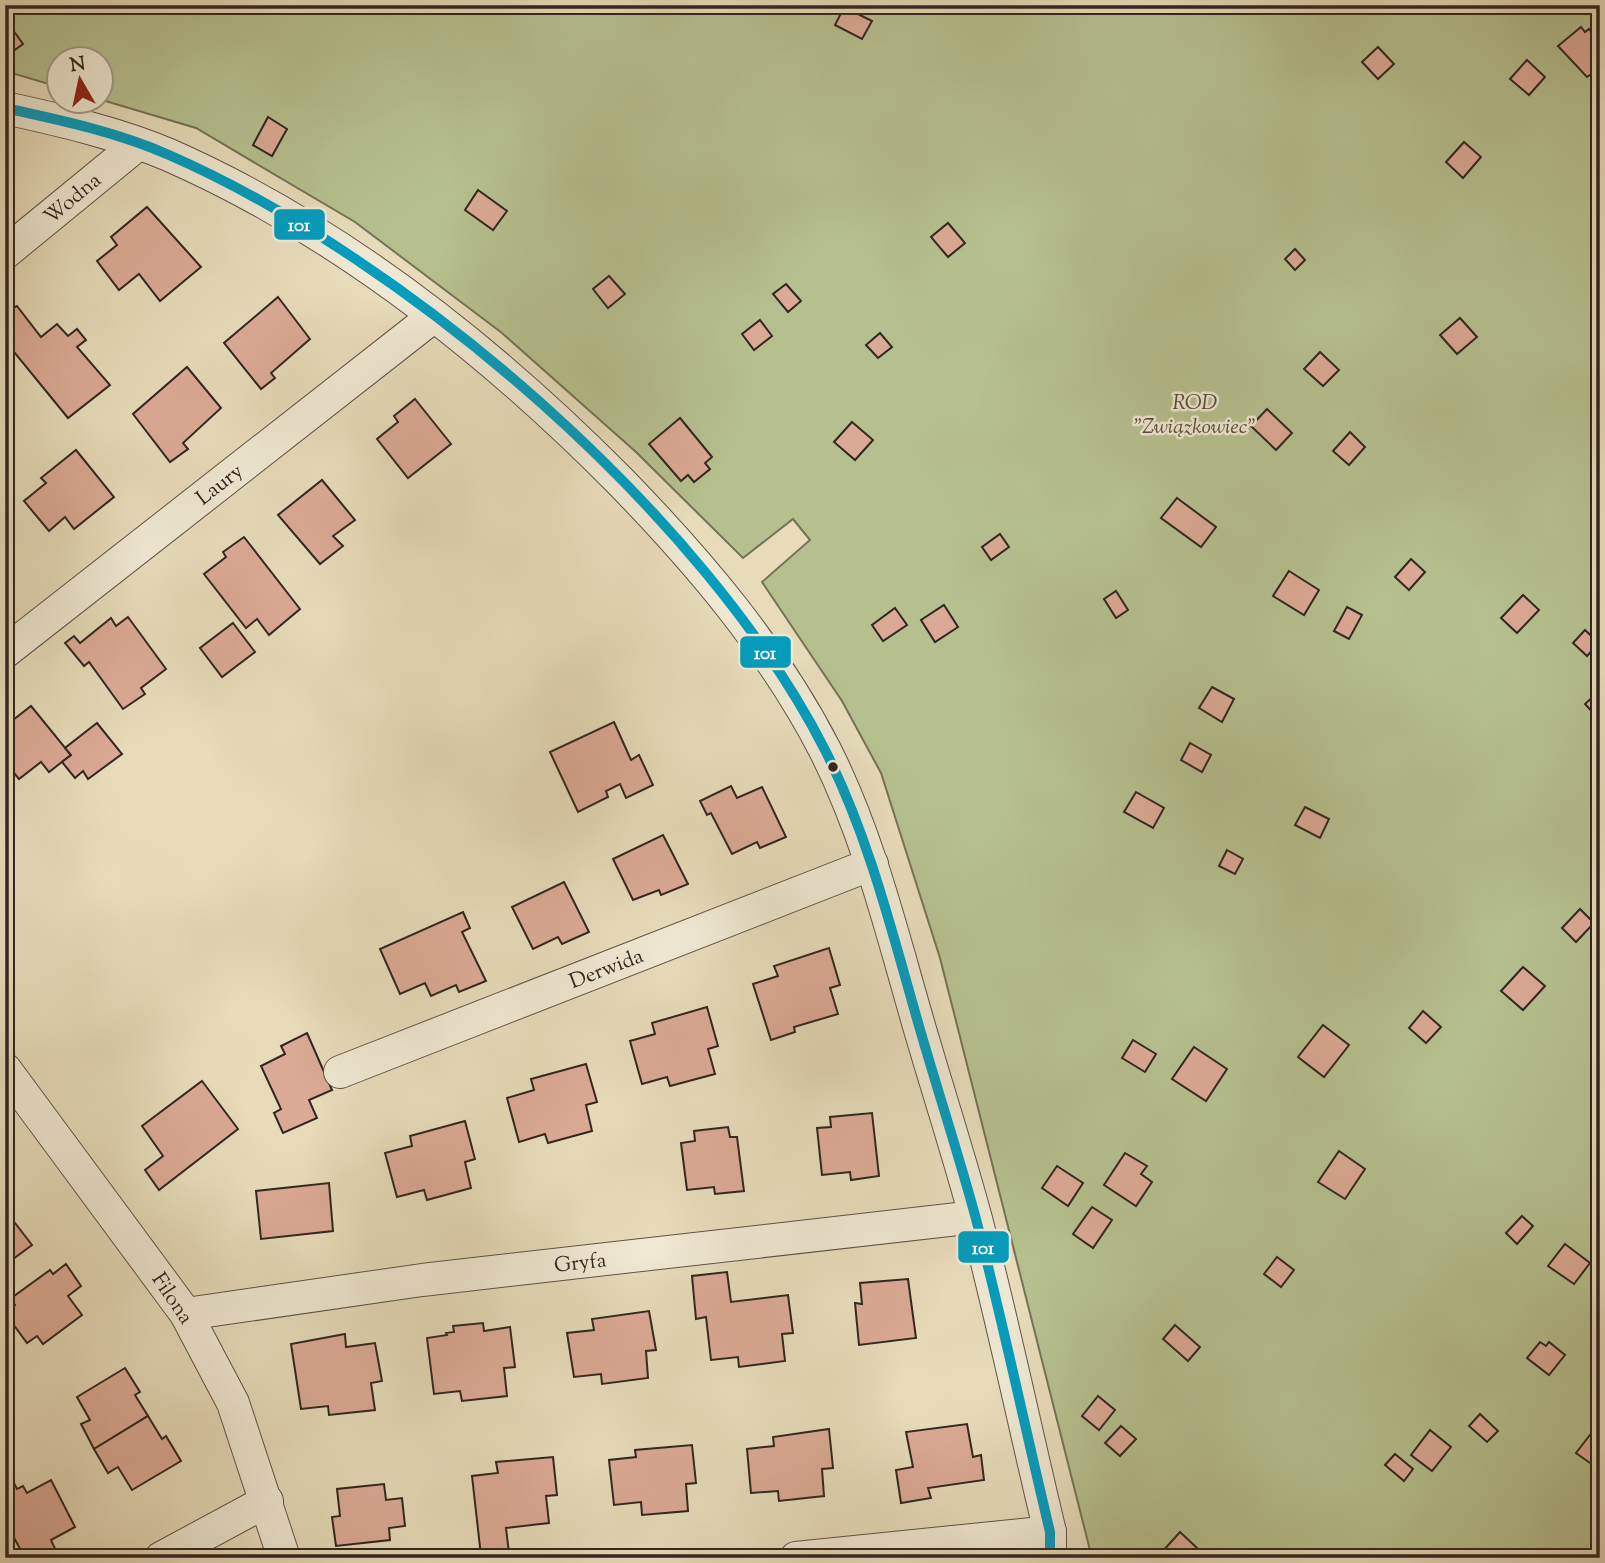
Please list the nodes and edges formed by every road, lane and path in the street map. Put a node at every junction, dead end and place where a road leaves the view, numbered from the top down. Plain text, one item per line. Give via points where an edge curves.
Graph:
1 (5, 108) edge
2 (138, 144) junction
3 (5, 253) edge
4 (434, 316) junction
5 (5, 652) edge
6 (872, 864) junction
7 (5, 1069) edge
8 (340, 1072) dead end
9 (16, 1108) edge
10 (975, 1217) junction
11 (186, 1314) junction
12 (267, 1501) junction
13 (1050, 1545) edge
14 (161, 1558) edge
15 (285, 1558) edge
16 (796, 1558) edge

1 - 2 street
2 - 3 street, Wodna
2 - 4 street via 289,216
4 - 5 street, Laury
4 - 6 street via 519,384 586,447 718,589 774,663 826,752
6 - 8 street, Derwida
6 - 10 street
7 - 9 street, Filona
9 - 11 street, Filona
10 - 11 street, Gryfa via 422,1280
10 - 13 street
11 - 12 street, Filona via 233,1403
12 - 14 street
12 - 15 street, Filona
13 - 16 street

